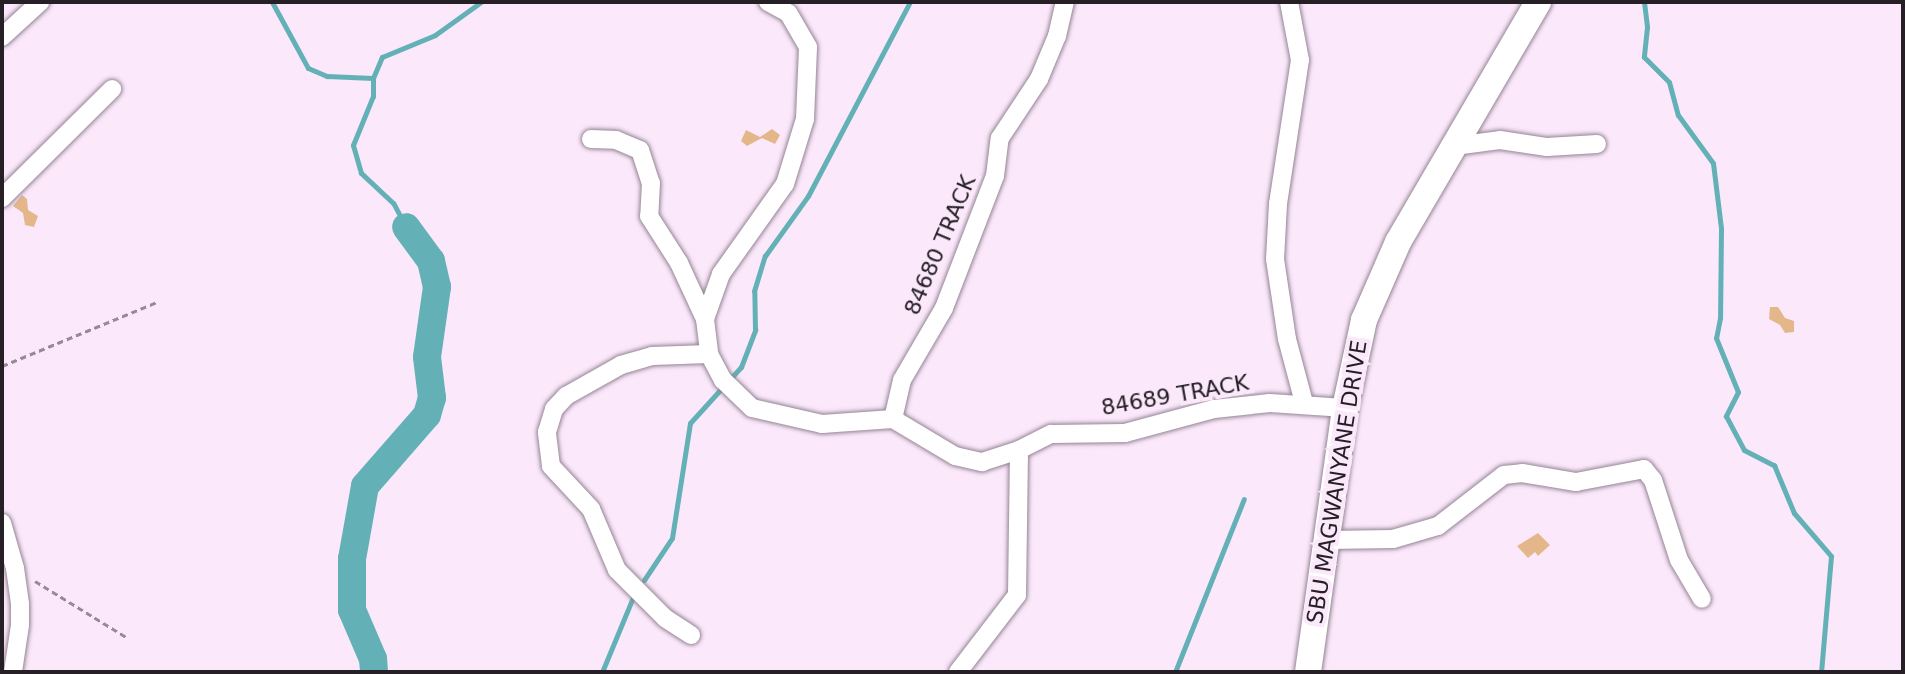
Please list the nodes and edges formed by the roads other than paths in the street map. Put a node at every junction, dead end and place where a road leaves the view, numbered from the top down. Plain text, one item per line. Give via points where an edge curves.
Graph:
1 (40, 2) edge
2 (768, 2) edge
3 (1065, 2) edge
4 (1289, 2) edge
5 (1538, 2) edge
6 (2, 37) edge
7 (112, 89) dead end
8 (591, 139) dead end
9 (1597, 144) dead end
10 (1454, 146) junction
11 (2, 198) edge
12 (705, 319) junction
13 (709, 354) junction
14 (1304, 403) junction
15 (1345, 408) junction
16 (893, 419) junction
17 (1019, 450) junction
18 (2, 523) edge
19 (1327, 540) junction
20 (1702, 599) dead end
21 (691, 635) dead end
22 (13, 672) edge
23 (958, 672) edge
24 (1308, 672) edge

1 - 6 street
2 - 12 street via 788,13 808,47 805,119 785,184 721,274
3 - 16 street, 84680 TRACK via 1039,79 1000,138 995,176 944,308 902,380
4 - 14 street via 1300,60 1275,259 1287,339
5 - 10 main road, SBU MAGWANYANE DRIVE
7 - 11 street
8 - 12 street via 616,140 640,150 651,183 649,216
9 - 10 street via 1547,147 1500,140
10 - 15 main road, SBU MAGWANYANE DRIVE via 1383,273 1359,334
12 - 13 street
13 - 16 street via 736,395 761,411 822,424
13 - 21 street via 652,356 621,365 566,396 554,409 547,432 551,466 591,509 617,570 665,618
14 - 15 street, 84689 TRACK
14 - 17 street, 84689 TRACK via 1214,409 1125,433 1051,434
15 - 19 main road, SBU MAGWANYANE DRIVE
16 - 17 street, 84689 TRACK via 967,461 982,462
17 - 23 street via 1017,595
18 - 22 street via 15,568 20,625
19 - 20 street via 1393,539 1438,526 1504,475 1576,482 1644,469 1653,480 1679,560
19 - 24 main road, SBU MAGWANYANE DRIVE

